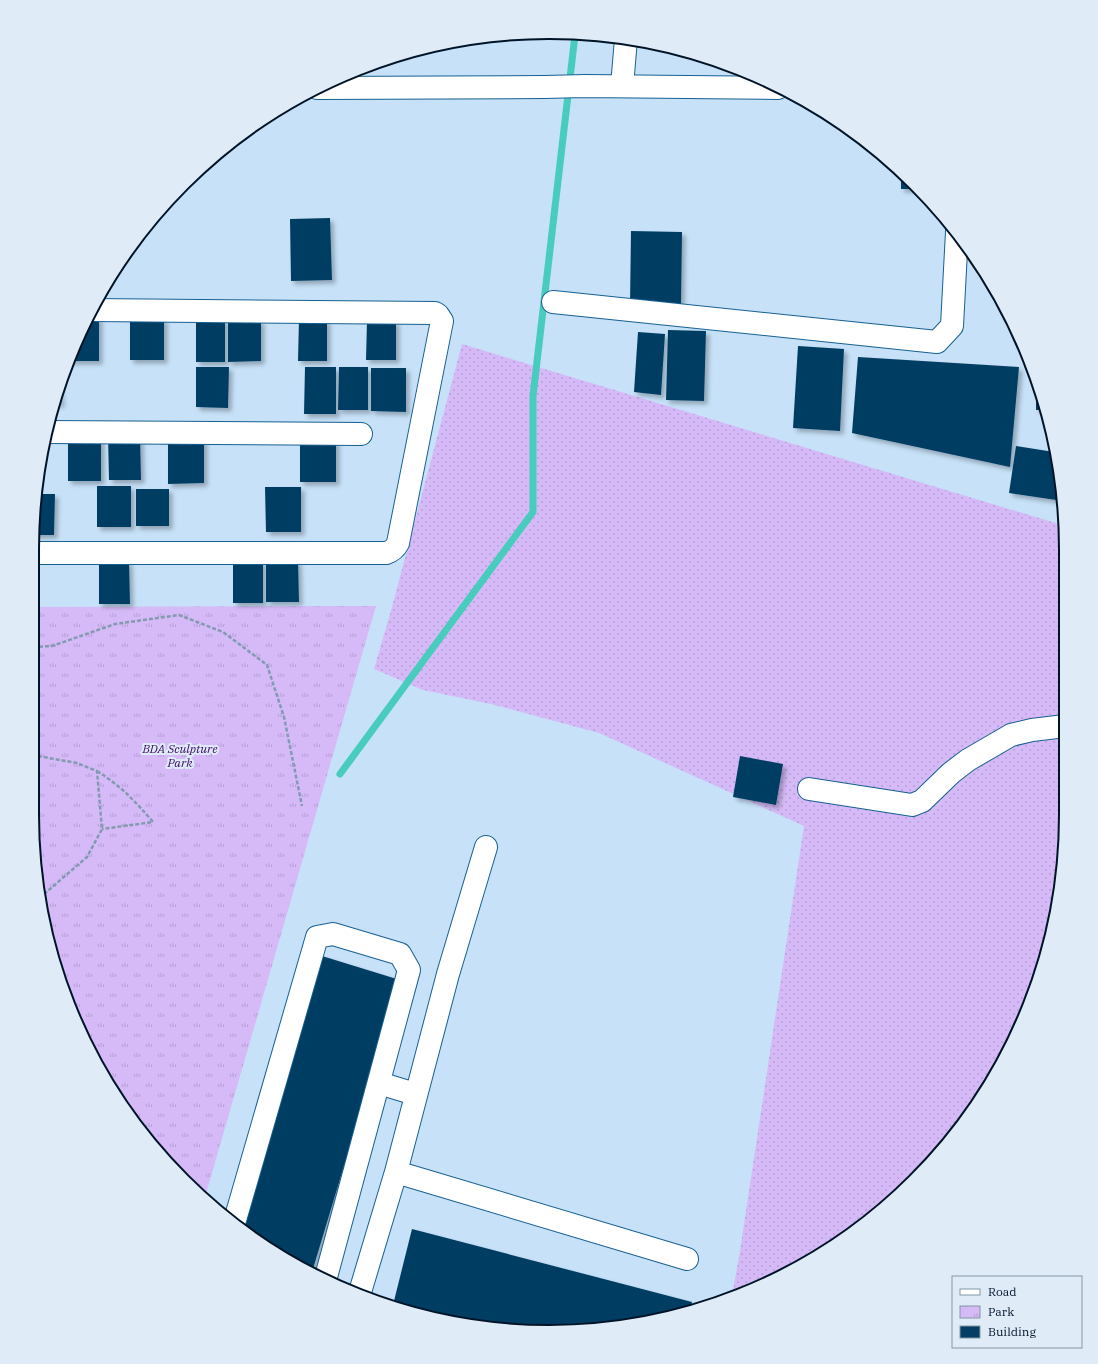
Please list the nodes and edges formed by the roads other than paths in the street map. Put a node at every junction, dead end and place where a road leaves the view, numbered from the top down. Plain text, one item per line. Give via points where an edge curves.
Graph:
1 (626, 45) edge
2 (622, 86) junction
3 (332, 88) edge
4 (766, 88) edge
5 (956, 242) edge
6 (553, 302) dead end
7 (99, 310) edge
8 (53, 432) edge
9 (361, 434) dead end
10 (39, 553) edge
11 (1059, 727) edge
12 (809, 789) dead end
13 (486, 847) dead end
14 (379, 1083) junction
15 (415, 1094) junction
16 (396, 1172) junction
17 (236, 1217) edge
18 (687, 1259) dead end
19 (327, 1274) edge
20 (361, 1289) edge

1 - 2 street
2 - 3 street
2 - 4 street
5 - 6 street via 952,326 937,342
7 - 10 street via 438,315 442,321 398,543 396,548 386,553
8 - 9 street
11 - 12 street via 1011,735 968,760 922,801 912,805
13 - 15 street
14 - 15 street
14 - 17 street via 409,970 400,954 333,934 317,936
14 - 19 street
15 - 16 street
16 - 18 street
16 - 20 street

